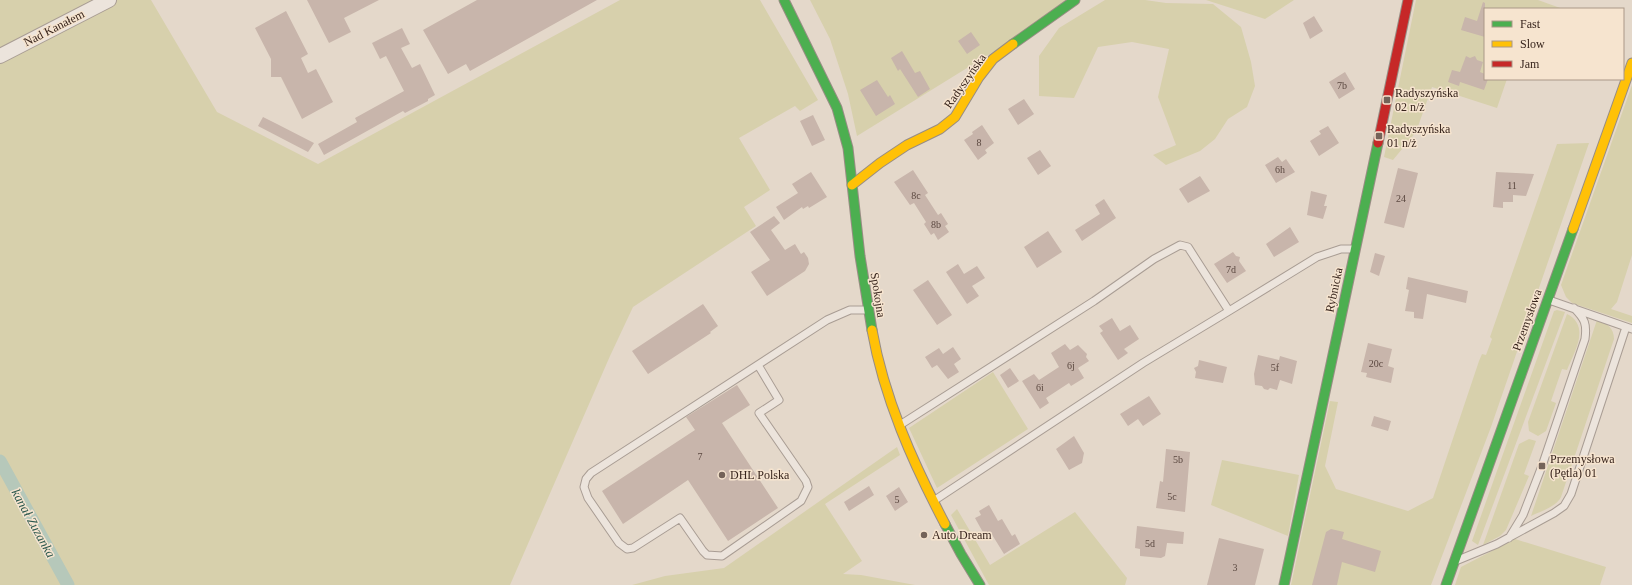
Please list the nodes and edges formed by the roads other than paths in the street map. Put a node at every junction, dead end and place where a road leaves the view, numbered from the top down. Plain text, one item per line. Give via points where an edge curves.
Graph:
1 (109, 0) edge
2 (784, 0) edge
3 (1075, 0) edge
4 (1408, 0) edge
5 (0, 56) edge
6 (1632, 63) edge
7 (852, 185) junction
8 (1355, 249) junction
9 (1547, 299) junction
10 (1574, 308) junction
11 (868, 310) junction
12 (1229, 311) junction
13 (1629, 328) edge
14 (758, 365) junction
15 (900, 426) junction
16 (933, 501) junction
17 (1509, 538) junction
18 (1454, 561) junction
19 (980, 585) edge
20 (1284, 585) edge
21 (1446, 585) edge

1 - 5 street, Nad Kanałem
2 - 7 street, Spokojna via 837,108 848,148
3 - 7 street, Radyszyńska via 993,59 955,117 940,129 906,145
4 - 8 street, Rybnicka
6 - 9 street, Przemysłowa
7 - 11 street, Spokojna
8 - 12 lane via 1341,249 1317,257
8 - 20 street, Rybnicka
9 - 10 lane
9 - 18 street, Przemysłowa
10 - 13 lane
10 - 17 lane via 1582,316 1587,327 1585,339 1523,515
11 - 14 lane via 841,313
11 - 15 street, Spokojna via 876,352
12 - 15 lane via 1188,247 1180,245 1154,258 1094,301
12 - 16 lane via 1143,363
13 - 17 lane via 1571,494 1564,506
14 - 14 lane via 590,473 584,487 588,498 619,543 627,549 680,518 707,555 722,556 801,502 808,487 806,481 759,413 779,400
15 - 16 street, Spokojna
16 - 19 street, Spokojna
17 - 18 lane
18 - 21 street, Przemysłowa

